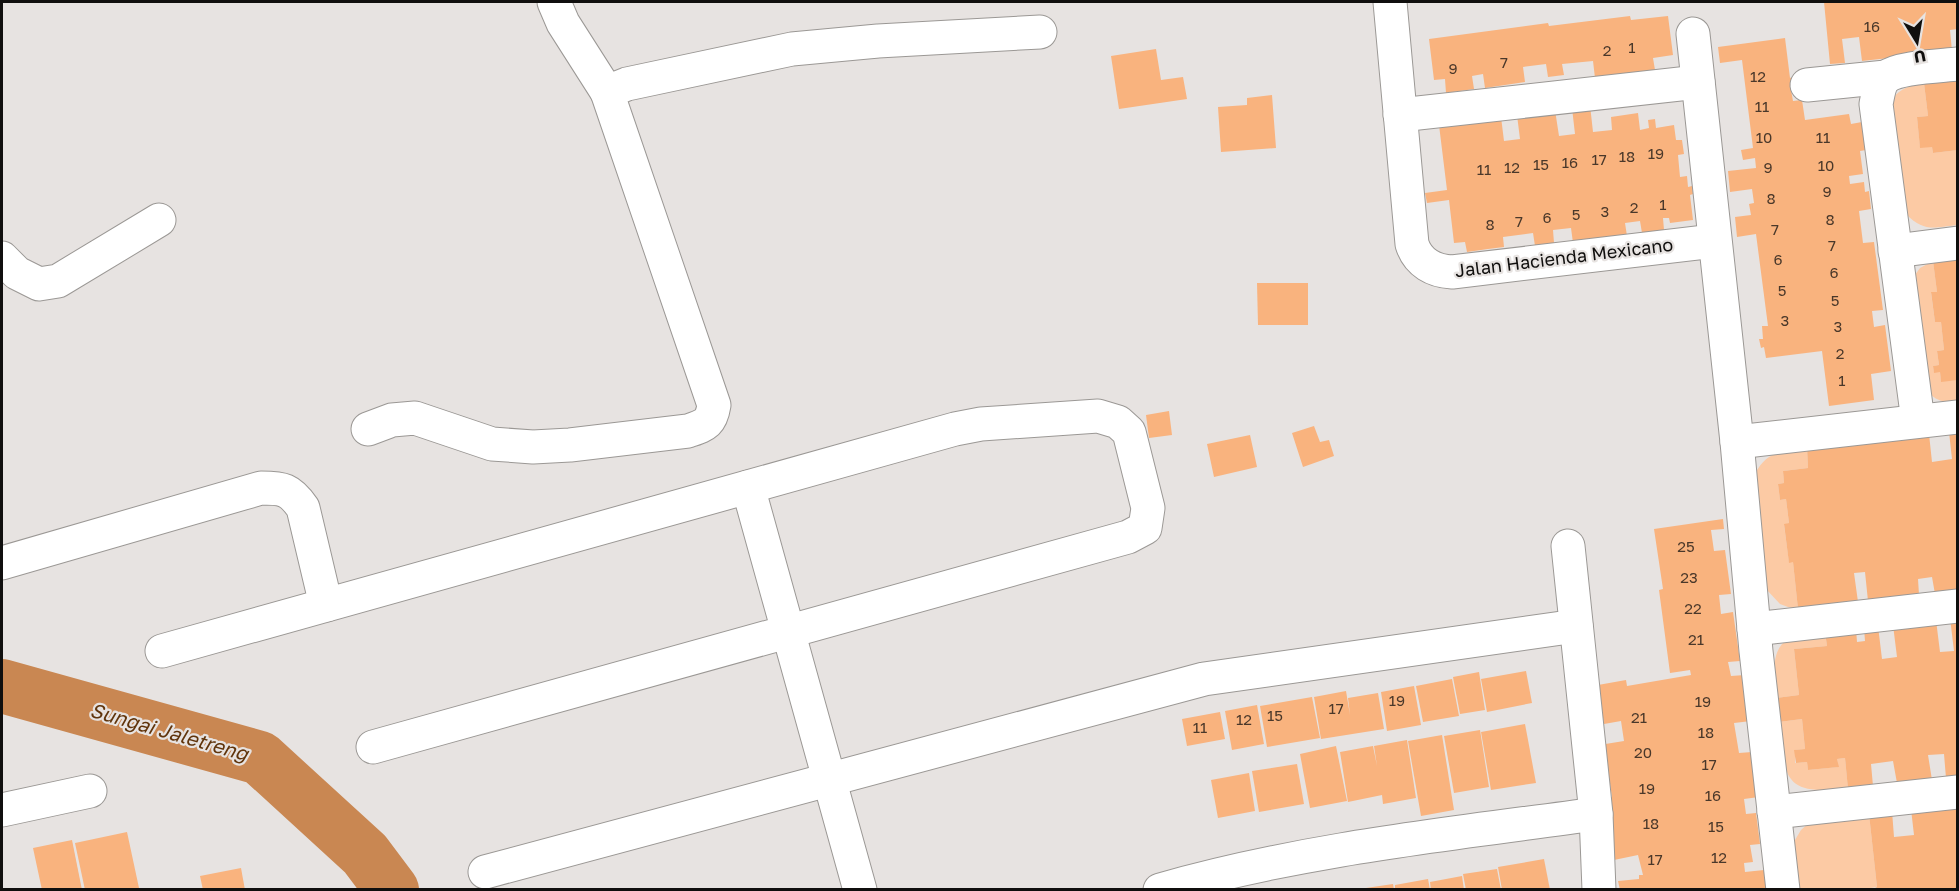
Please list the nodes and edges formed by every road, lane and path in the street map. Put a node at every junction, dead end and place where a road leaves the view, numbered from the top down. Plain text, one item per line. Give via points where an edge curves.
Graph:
1 (554, 2) edge
2 (1390, 2) edge
3 (1040, 32) dead end
4 (1693, 34) dead end
5 (1958, 64) edge
6 (1887, 77) junction
7 (1698, 82) junction
8 (1807, 85) dead end
9 (607, 92) junction
10 (1400, 115) junction
11 (159, 220) dead end
12 (1714, 241) junction
13 (1958, 243) edge
14 (1895, 251) junction
15 (2, 258) edge
16 (1958, 417) edge
17 (1918, 421) junction
18 (368, 429) dead end
19 (1737, 442) junction
20 (748, 487) junction
21 (1568, 546) dead end
22 (2, 563) edge
23 (326, 605) junction
24 (1958, 606) edge
25 (1576, 626) junction
26 (1754, 629) junction
27 (788, 631) junction
28 (162, 651) dead end
29 (372, 747) dead end
30 (829, 780) junction
31 (90, 791) dead end
32 (1958, 792) edge
33 (2, 810) edge
34 (1774, 812) junction
35 (1596, 814) junction
36 (485, 872) dead end
37 (860, 890) edge
38 (1160, 890) edge
39 (1599, 890) edge
40 (1783, 890) edge

1 - 9 street
2 - 10 street, Jalan Hacienda Mexicano
3 - 9 street via 792,49 627,84
4 - 7 street
5 - 6 street
6 - 8 street
6 - 14 street via 1878,94 1876,112
7 - 10 street
7 - 12 street
9 - 18 street via 714,405 712,417 688,431 533,447 492,444 415,418 392,420
10 - 12 street, Jalan Hacienda Mexicano via 1412,244 1420,259 1433,268 1452,272
11 - 15 street via 57,280 39,284 17,273
12 - 19 street
13 - 14 street
14 - 17 street
16 - 17 street
17 - 19 street
19 - 26 street
20 - 23 street
20 - 27 street
20 - 27 street via 981,424 1098,416 1118,422 1129,432 1148,507 1145,528 1128,537
21 - 25 street
22 - 23 street via 261,488 280,488 294,495 303,508
23 - 28 street
24 - 26 street
25 - 30 street via 1204,679
25 - 35 street
26 - 34 street
27 - 29 street
27 - 30 street
30 - 36 street
30 - 37 street
31 - 33 street
32 - 34 street
34 - 40 street
35 - 38 street via 1294,858
35 - 39 street

